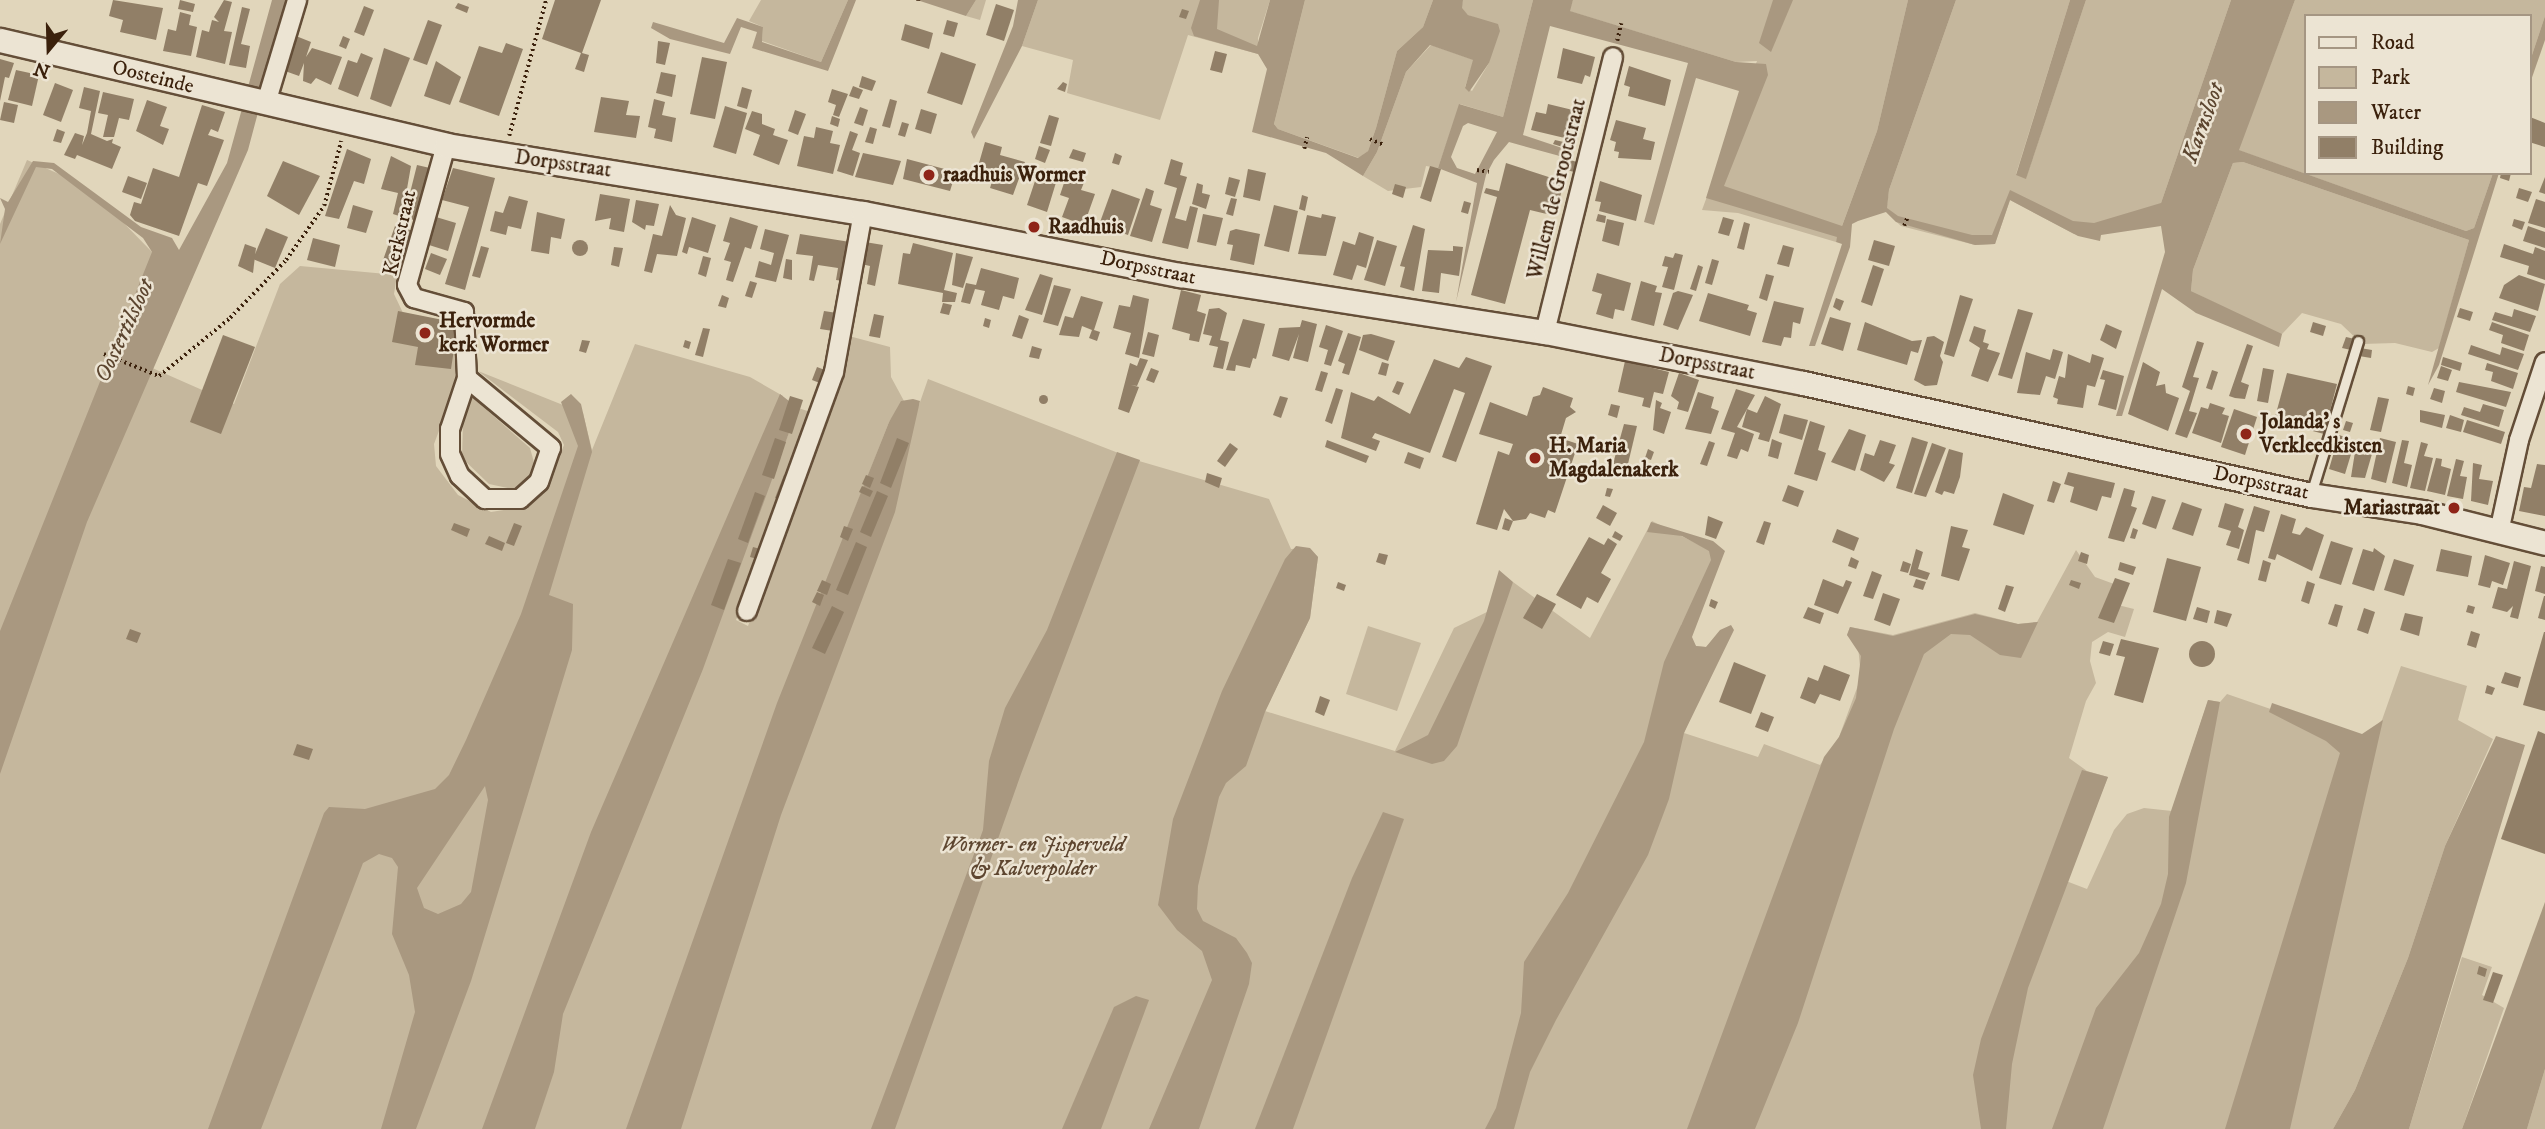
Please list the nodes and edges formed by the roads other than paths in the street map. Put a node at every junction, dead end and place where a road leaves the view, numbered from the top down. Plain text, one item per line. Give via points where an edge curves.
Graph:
1 (297, 0) edge
2 (0, 40) edge
3 (1614, 54) road end
4 (258, 101) junction
5 (446, 145) junction
6 (863, 213) junction
7 (1545, 332) junction
8 (2358, 341) dead end
9 (2545, 362) edge
10 (467, 378) junction
11 (2311, 495) junction
12 (2499, 532) junction
13 (2545, 542) edge
14 (747, 611) dead end

1 - 4 street
2 - 4 street, Oosteinde
3 - 7 street, Willem de Grootstraat
4 - 5 street, Dorpsstraat
5 - 6 street, Dorpsstraat
5 - 10 street, Kerkstraat via 407,285 414,298 464,312
6 - 7 street, Dorpsstraat via 1180,275
6 - 14 street via 835,372
7 - 11 street, Dorpsstraat via 1830,388
8 - 11 lane
9 - 12 street via 2519,440
10 - 10 street, Kerkstraat via 450,429 450,454 460,475 485,499 520,499 539,482 551,448
11 - 12 street, Dorpsstraat via 2421,512
12 - 13 street, Dorpsstraat

